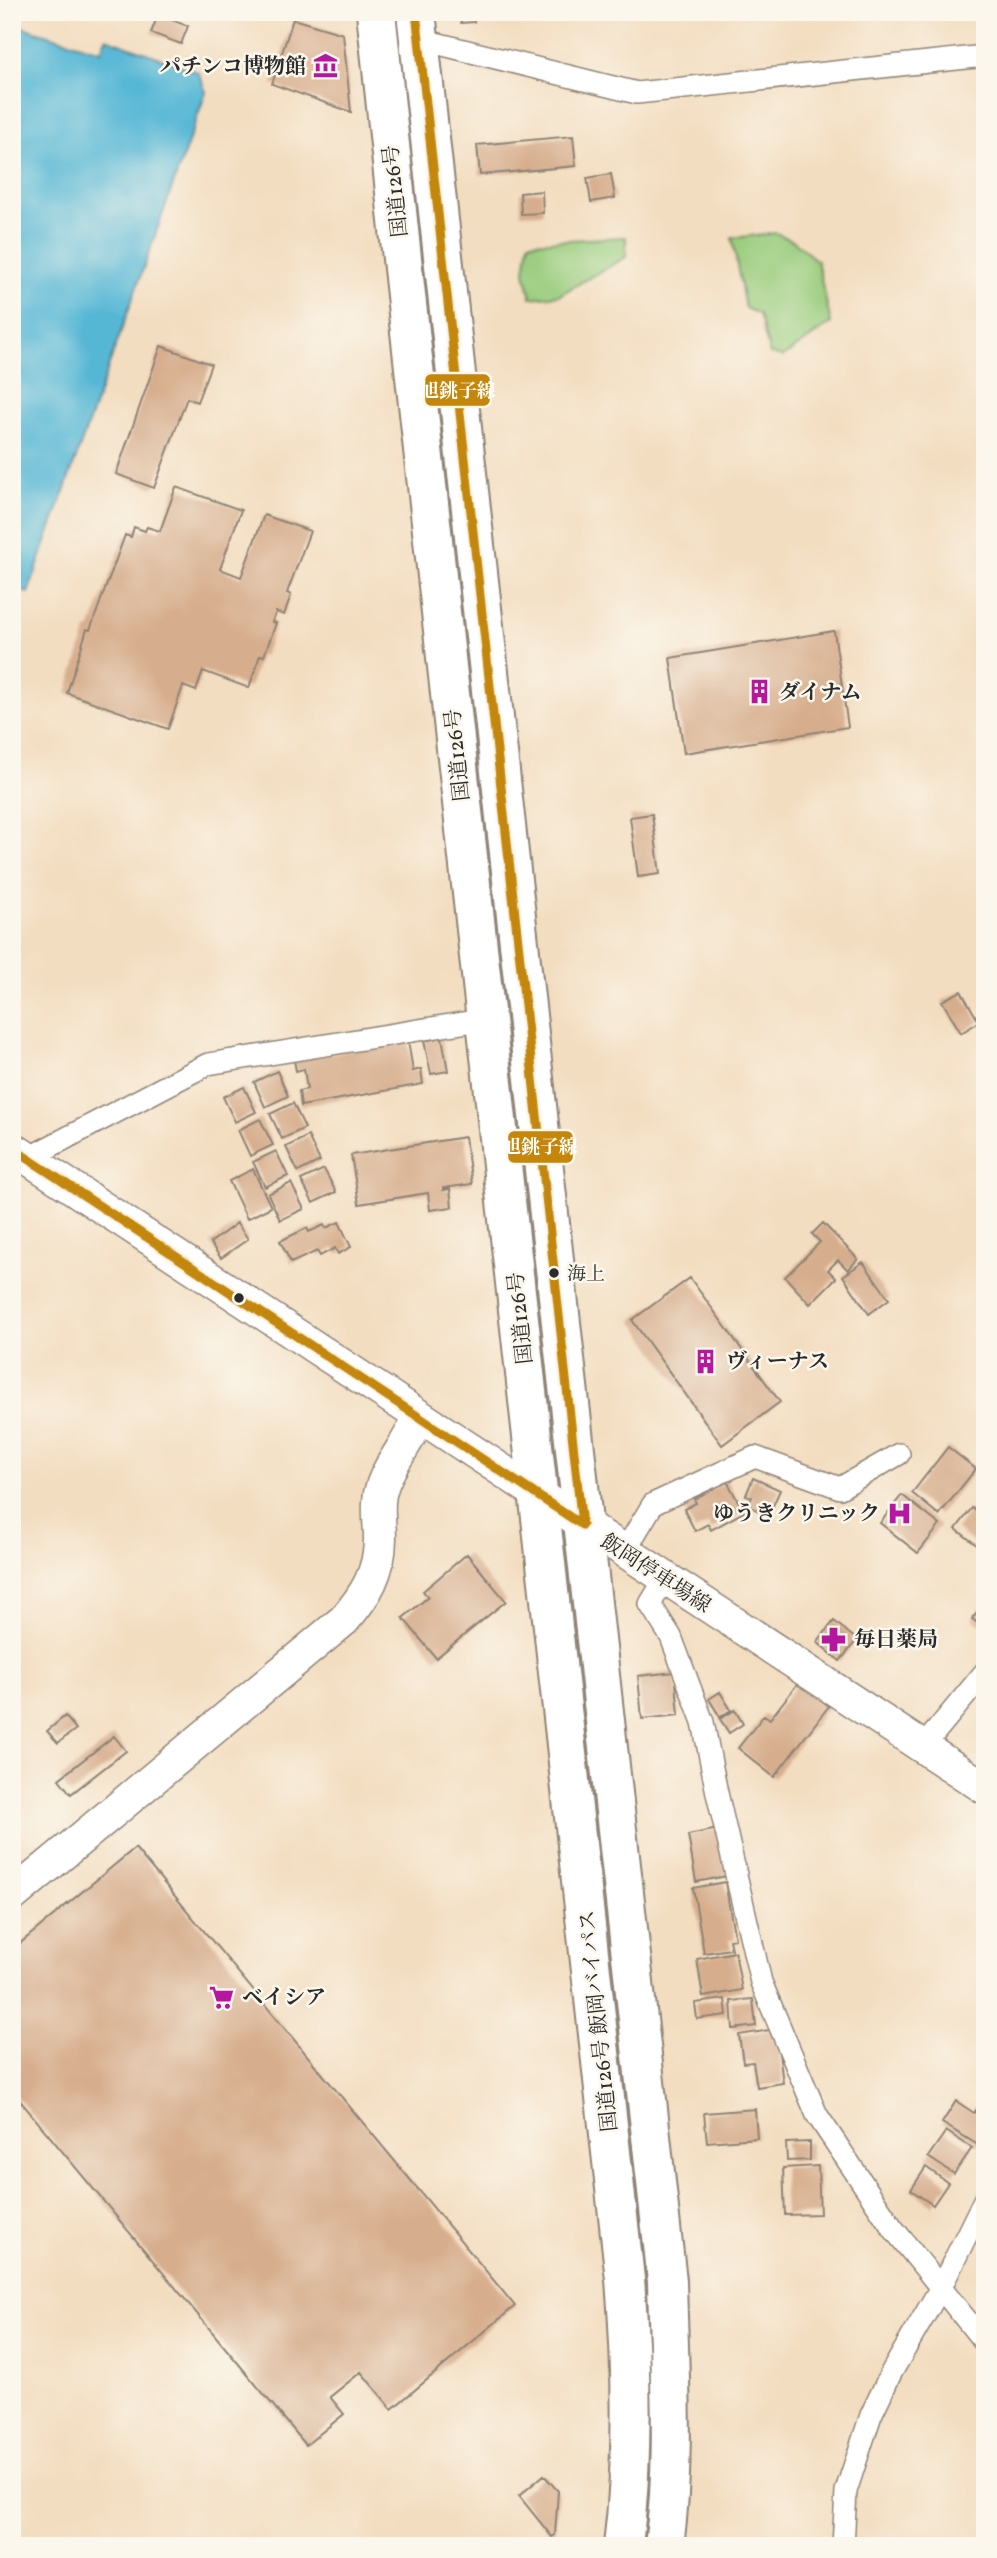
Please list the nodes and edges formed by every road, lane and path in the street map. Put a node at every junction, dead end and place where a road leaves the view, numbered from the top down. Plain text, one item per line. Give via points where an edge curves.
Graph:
1 (376, 12) edge
2 (417, 26) edge
3 (985, 55) edge
4 (487, 1019) junction
5 (20, 1153) edge
6 (419, 1417) junction
7 (899, 1454) dead end
8 (540, 1497) junction
9 (582, 1525) junction
10 (624, 1552) junction
11 (665, 1579) junction
12 (985, 1672) edge
13 (922, 1748) junction
14 (985, 1788) edge
15 (12, 1896) edge
16 (985, 2198) edge
17 (941, 2287) junction
18 (985, 2343) edge
19 (623, 2546) edge
20 (664, 2546) edge
21 (843, 2546) edge

1 - 4 highway, 国道126号
2 - 3 street via 637,93
2 - 9 highway, 国道126号
4 - 5 street via 208,1064
4 - 8 highway, 国道126号
5 - 6 main road, 飯岡停車場線
6 - 8 main road, 飯岡停車場線
6 - 15 main road via 385,1480 379,1509 379,1558 357,1605
7 - 10 street via 840,1488 755,1457 653,1503
8 - 9 main road, 飯岡停車場線
8 - 19 highway, 国道126号 飯岡バイパス via 628,2317 631,2411
9 - 10 main road, 飯岡停車場線
9 - 20 highway, 国道126号 飯岡バイパス via 667,2281 671,2411
10 - 11 main road, 飯岡停車場線
11 - 13 main road, 飯岡停車場線
11 - 17 street via 650,1604 671,1637 703,1722 761,1982 817,2115 892,2227
12 - 13 street
13 - 14 main road, 飯岡停車場線
16 - 17 street
17 - 18 street
17 - 21 street via 870,2415 846,2491

